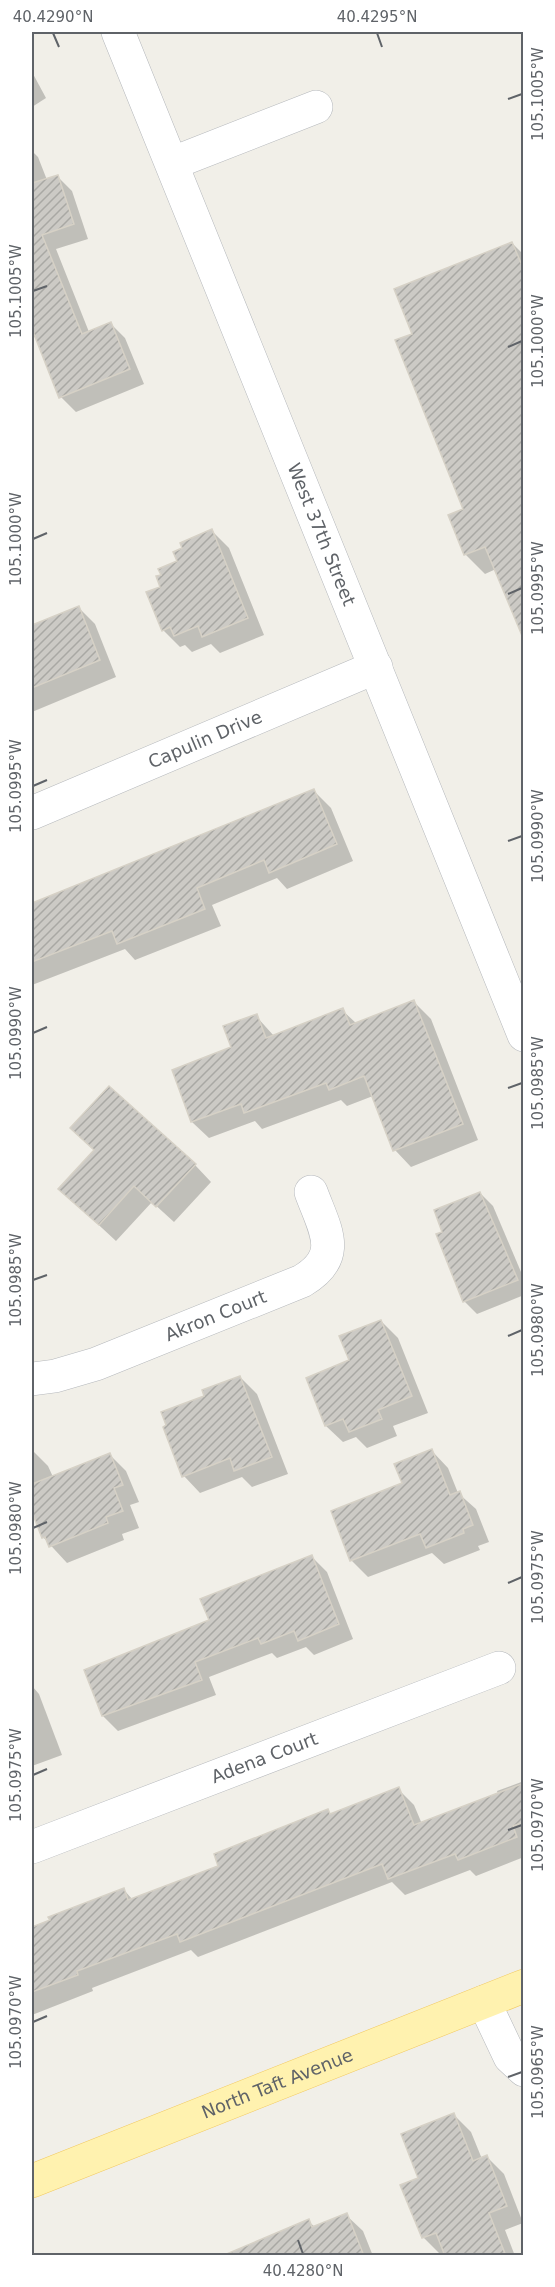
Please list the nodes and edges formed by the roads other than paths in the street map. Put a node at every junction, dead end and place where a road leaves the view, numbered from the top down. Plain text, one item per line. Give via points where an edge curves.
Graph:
1 (118, 32) edge
2 (316, 107) dead end
3 (173, 164) junction
4 (376, 667) junction
5 (32, 813) edge
6 (524, 1035) edge
7 (311, 1192) dead end
8 (32, 1379) edge
9 (499, 1668) dead end
10 (32, 1847) edge
11 (524, 1986) edge
12 (484, 2002) junction
13 (524, 2070) edge
14 (32, 2181) edge

1 - 3 street, West 37th Street
2 - 3 street
3 - 4 street, West 37th Street
4 - 5 street, Capulin Drive
4 - 6 street, West 37th Street
7 - 8 street, Akron Court via 328,1239 320,1270 302,1281 116,1356 55,1376
9 - 10 street, Adena Court
11 - 12 main road, North Taft Avenue
12 - 13 street via 510,2057
12 - 14 main road, North Taft Avenue

